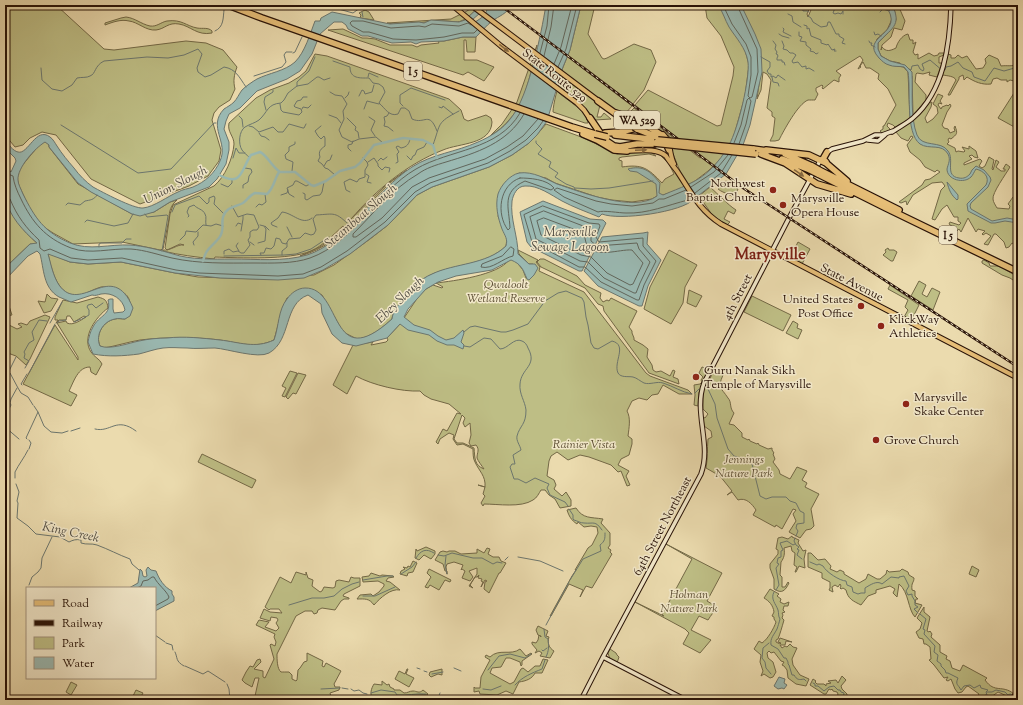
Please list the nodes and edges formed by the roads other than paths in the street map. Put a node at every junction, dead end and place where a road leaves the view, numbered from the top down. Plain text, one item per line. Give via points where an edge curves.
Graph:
1 (228, 5) edge
2 (236, 5) edge
3 (452, 5) edge
4 (471, 5) edge
5 (951, 5) edge
6 (301, 30) junction
7 (598, 101) junction
8 (590, 118) junction
9 (554, 119) junction
10 (894, 130) junction
11 (606, 135) junction
12 (879, 135) junction
13 (873, 138) junction
14 (880, 140) junction
15 (656, 141) junction
16 (627, 151) junction
17 (669, 151) junction
18 (759, 152) junction
19 (827, 152) junction
20 (820, 159) junction
21 (826, 163) junction
22 (819, 172) junction
23 (809, 180) junction
24 (879, 201) junction
25 (886, 208) junction
26 (784, 226) junction
27 (783, 233) junction
28 (772, 251) junction
29 (1018, 268) edge
30 (1018, 272) edge
31 (720, 353) joint
32 (1018, 378) edge
33 (603, 657) junction
34 (1018, 690) edge
35 (581, 700) edge
36 (686, 700) edge
37 (1012, 700) edge

1 - 6 highway, I 5
2 - 6 highway, I 5
3 -> 8 main road, State Route 529 / WA 529 via 582,107
4 - 7 main road, State Route 529 / WA 529
5 - 10 main road via 950,32 940,76 928,99 913,118
6 - 9 highway, I 5
7 - 15 highway
7 - 17 main road, State Route 529 / WA 529 via 665,135
8 - 15 highway via 611,145 620,147
8 - 16 main road, State Route 529 / WA 529 via 606,143 615,149
9 - 11 highway, I 5, bridge
9 - 16 highway via 614,150
10 - 12 main road
10 - 14 main road
11 - 15 highway, I 5
11 - 17 highway via 649,127 663,136
12 - 13 main road
12 - 14 main road
13 - 14 main road
13 - 19 main road
15 - 17 highway, bridge
16 -> 17 main road, State Route 529 / WA 529
17 - 18 highway, I 5, bridge
17 - 28 main road, State Avenue via 677,170 706,213 721,224
18 - 20 highway via 800,153
18 - 22 highway, I 5, bridge
18 -> 23 highway via 785,163
19 - 20 main road, 4th Street
19 - 21 highway via 823,159
20 - 21 highway
20 - 23 main road, 4th Street
21 - 24 highway via 844,179
22 - 24 highway, I 5
22 - 25 highway, I 5
23 - 25 highway
23 - 26 main road, 4th Street
23 - 27 main road, 4th Street
24 - 29 highway, I 5
25 - 30 highway, I 5
26 - 27 main road
26 - 28 main road, 4th Street
27 - 28 main road, 4th Street
28 - 31 main road, 4th Street
28 - 32 main road, State Avenue
31 - 33 main road, 64th Street Northeast via 702,392 700,409 705,451 704,467
33 - 35 main road, 64th Street Northeast
33 - 36 main road
34 - 37 main road

